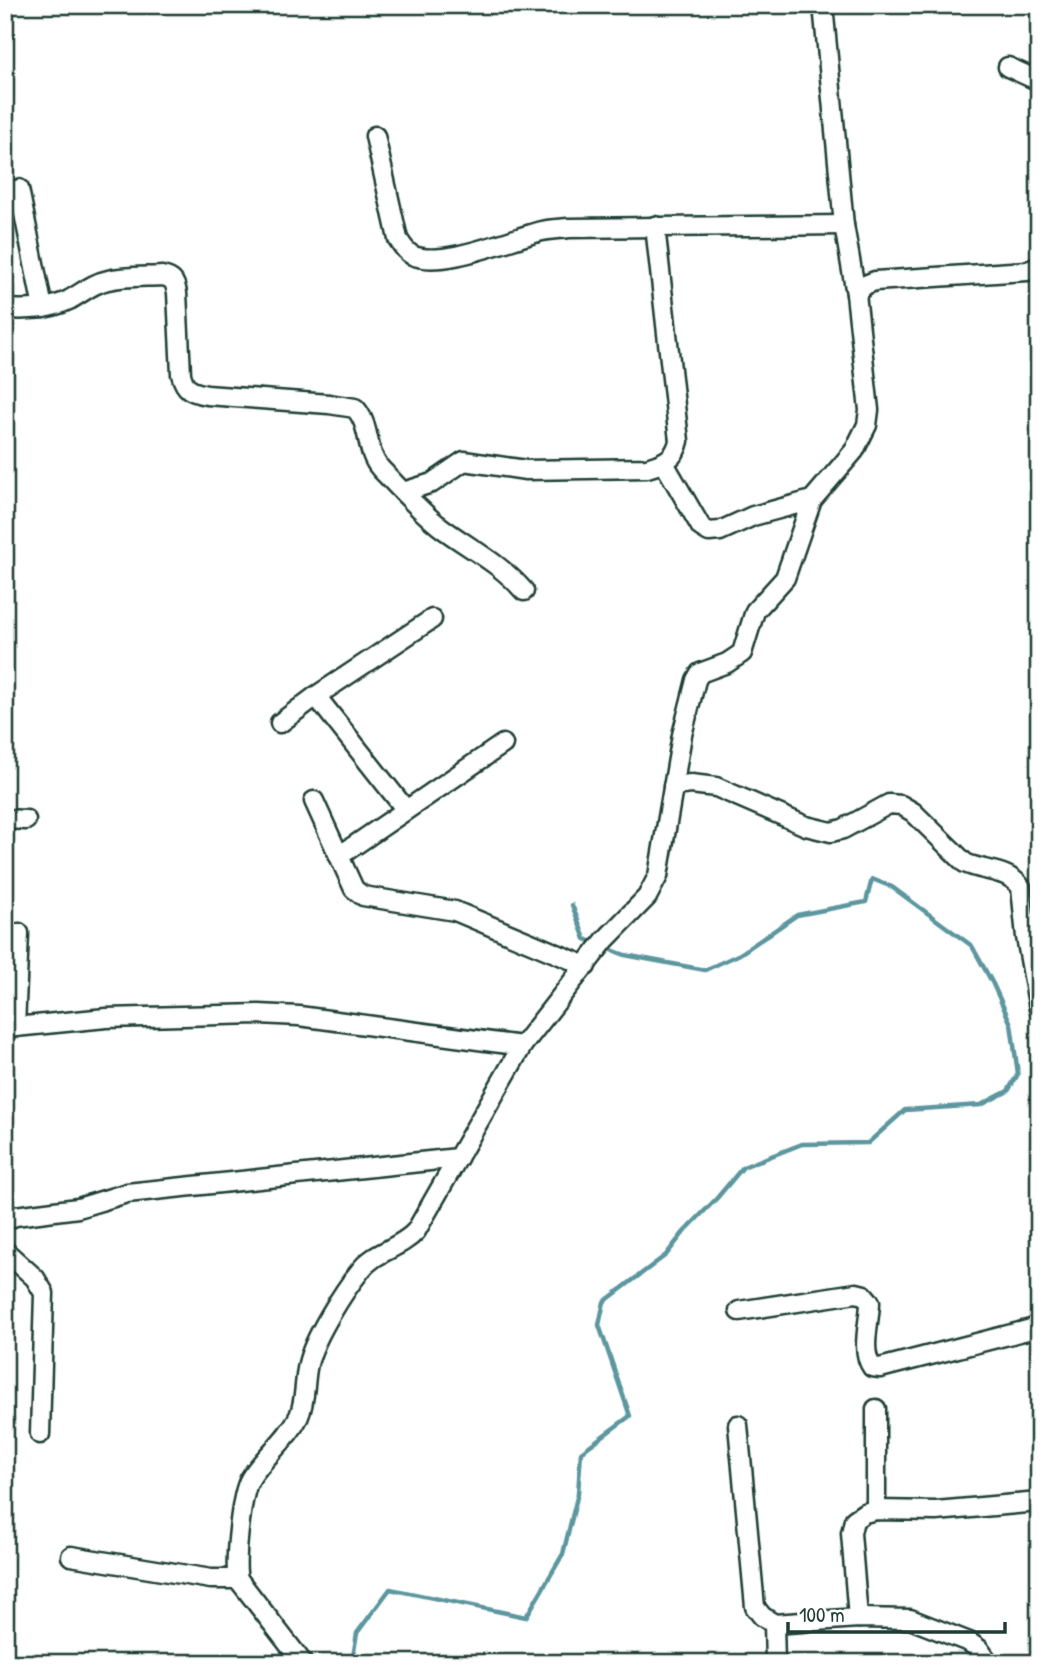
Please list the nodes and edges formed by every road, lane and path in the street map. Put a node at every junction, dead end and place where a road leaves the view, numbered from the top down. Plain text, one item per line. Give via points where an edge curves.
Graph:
1 (823, 5) edge
2 (1008, 66) dead end
3 (1039, 81) edge
4 (375, 136) dead end
5 (19, 189) dead end
6 (844, 225) junction
7 (655, 226) junction
8 (1039, 267) edge
9 (856, 294) junction
10 (43, 308) junction
11 (5, 309) edge
12 (664, 463) junction
13 (403, 492) junction
14 (812, 500) junction
15 (524, 591) dead end
16 (432, 620) dead end
17 (316, 696) junction
18 (280, 723) dead end
19 (503, 744) dead end
20 (673, 786) junction
21 (314, 802) dead end
22 (406, 810) junction
23 (5, 819) edge
24 (26, 820) dead end
25 (339, 856) junction
26 (19, 933) dead end
27 (587, 964) junction
28 (1039, 1009) edge
29 (10, 1027) edge
30 (522, 1046) junction
31 (458, 1158) junction
32 (5, 1221) edge
33 (5, 1251) edge
34 (739, 1311) dead end
35 (1039, 1327) edge
36 (876, 1409) dead end
37 (738, 1426) dead end
38 (40, 1434) dead end
39 (1039, 1502) edge
40 (876, 1510) junction
41 (71, 1556) dead end
42 (238, 1579) junction
43 (858, 1618) junction
44 (774, 1624) junction
45 (303, 1663) edge
46 (775, 1663) edge
47 (989, 1663) edge

1 - 6 street
2 - 3 street
4 - 7 street via 398,239 414,256 487,249 543,231
5 - 10 street
6 - 7 street
6 - 9 street
7 - 12 street via 679,441 677,453
8 - 9 street via 875,281
9 - 14 street via 867,425 854,451
10 - 11 street
10 - 13 street via 108,280 170,278 177,293 181,374 189,391 355,408 365,423 377,464
12 - 13 street via 647,468 526,470 470,460 432,483
12 - 14 street via 701,527 709,532
13 - 15 street via 439,525 509,572
14 - 20 street via 785,578 755,611 743,653 700,673 696,680
16 - 17 street
17 - 18 street
17 - 22 street
19 - 22 street
20 - 27 street via 653,887
20 - 28 street via 716,787 806,826 831,832 889,804 901,805 965,863 1007,874 1021,887
21 - 25 street
22 - 25 street
23 - 24 street
25 - 27 street via 354,889 363,896 455,911
26 - 29 street
27 - 30 street
29 - 30 street via 106,1018 259,1014
30 - 31 street
31 - 32 street via 127,1194
31 - 42 street via 415,1231 361,1269 312,1350 299,1416 246,1487
33 - 38 street via 35,1278 44,1293
34 - 35 street via 864,1294 870,1302 868,1361 880,1368
36 - 40 street
37 - 44 street via 755,1607
39 - 40 street via 936,1511
40 - 43 street via 854,1520 851,1533
41 - 42 street via 211,1580
42 - 45 street
43 - 44 street
43 - 47 street via 910,1619 969,1642
44 - 46 street

